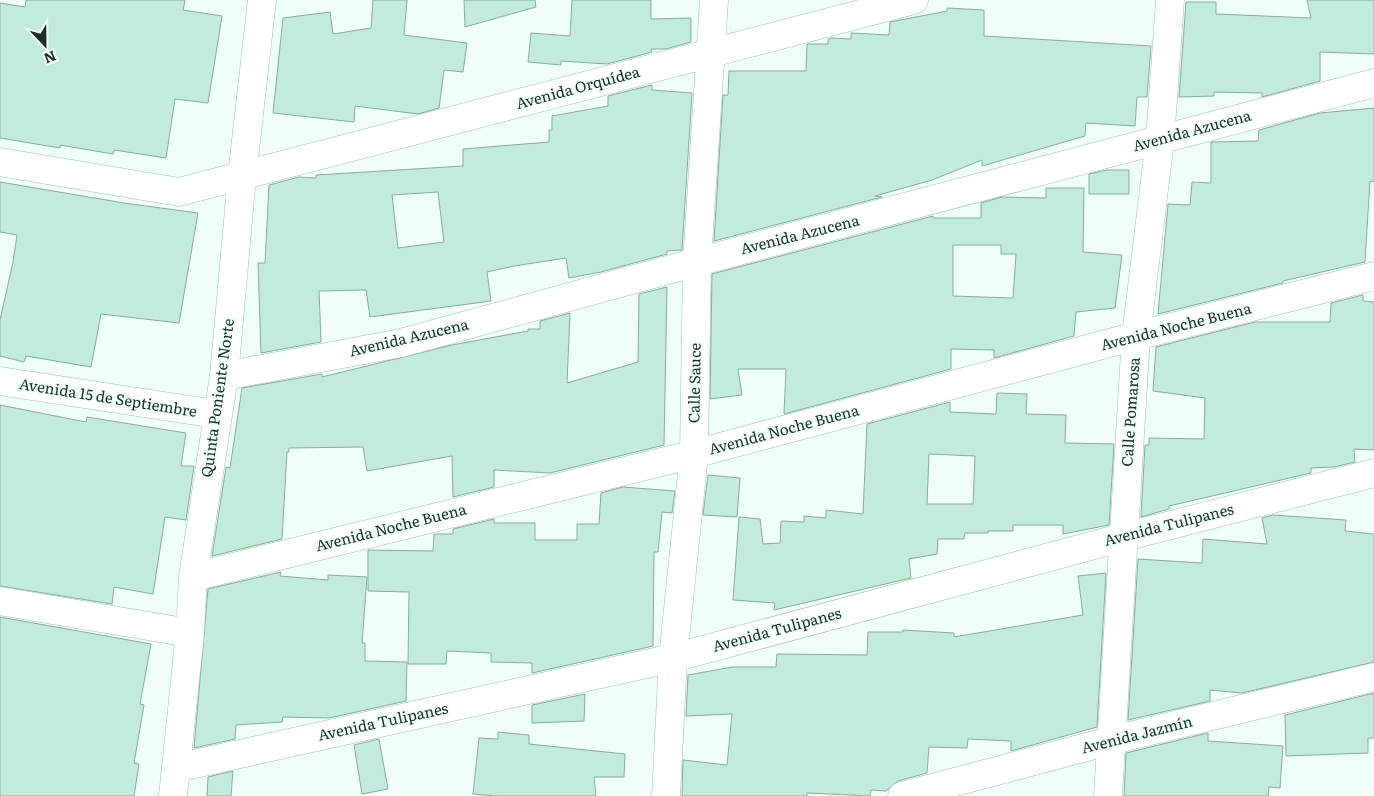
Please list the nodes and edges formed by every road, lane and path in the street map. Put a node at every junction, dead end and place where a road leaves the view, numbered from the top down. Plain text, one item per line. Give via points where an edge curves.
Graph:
1 (262, 0) edge
2 (714, 0) edge
3 (914, 0) edge
4 (1170, 0) edge
5 (712, 53) junction
6 (1374, 84) edge
7 (1160, 140) junction
8 (0, 162) edge
9 (242, 176) junction
10 (696, 262) junction
11 (1374, 276) edge
12 (1136, 336) junction
13 (224, 376) junction
14 (0, 381) edge
15 (216, 414) junction
16 (694, 454) junction
17 (1374, 473) edge
18 (1124, 536) junction
19 (192, 577) junction
20 (0, 601) edge
21 (190, 633) junction
22 (673, 658) junction
23 (1374, 677) edge
24 (1113, 740) junction
25 (176, 768) junction
26 (173, 796) edge
27 (666, 796) edge
28 (902, 796) edge
29 (1108, 796) edge

1 - 9 street, Quinta Poniente Norte
2 - 5 street, Calle Sauce
3 - 5 street, Avenida Orquídea
4 - 7 street, Calle Pomarosa
5 - 9 street, Avenida Orquídea
5 - 10 street, Calle Sauce
6 - 7 street, Avenida Azucena
7 - 10 street, Avenida Azucena
7 - 12 street, Calle Pomarosa
8 - 9 street, Avenida Orquídea via 179,192
9 - 13 street, Quinta Poniente Norte
10 - 13 street, Avenida Azucena via 401,343
10 - 16 street, Calle Sauce
11 - 12 street, Avenida Noche Buena
12 - 16 street, Avenida Noche Buena
12 - 18 street, Calle Pomarosa
13 - 15 street, Quinta Poniente Norte
14 - 15 street, Avenida 15 de Septiembre
15 - 19 street, Quinta Poniente Norte
16 - 19 street, Avenida Noche Buena
16 - 22 street, Calle Sauce
17 - 18 street, Avenida Tulipanes
18 - 22 street, Avenida Tulipanes
18 - 24 street, Calle Pomarosa
19 - 21 street, Quinta Poniente Norte
20 - 21 street
21 - 25 street, Quinta Poniente Norte
22 - 25 street, Avenida Tulipanes
22 - 27 street, Calle Sauce
23 - 24 street, Avenida Jazmín
24 - 28 street, Avenida Jazmín
24 - 29 street, Calle Pomarosa
25 - 26 street, Quinta Poniente Norte

